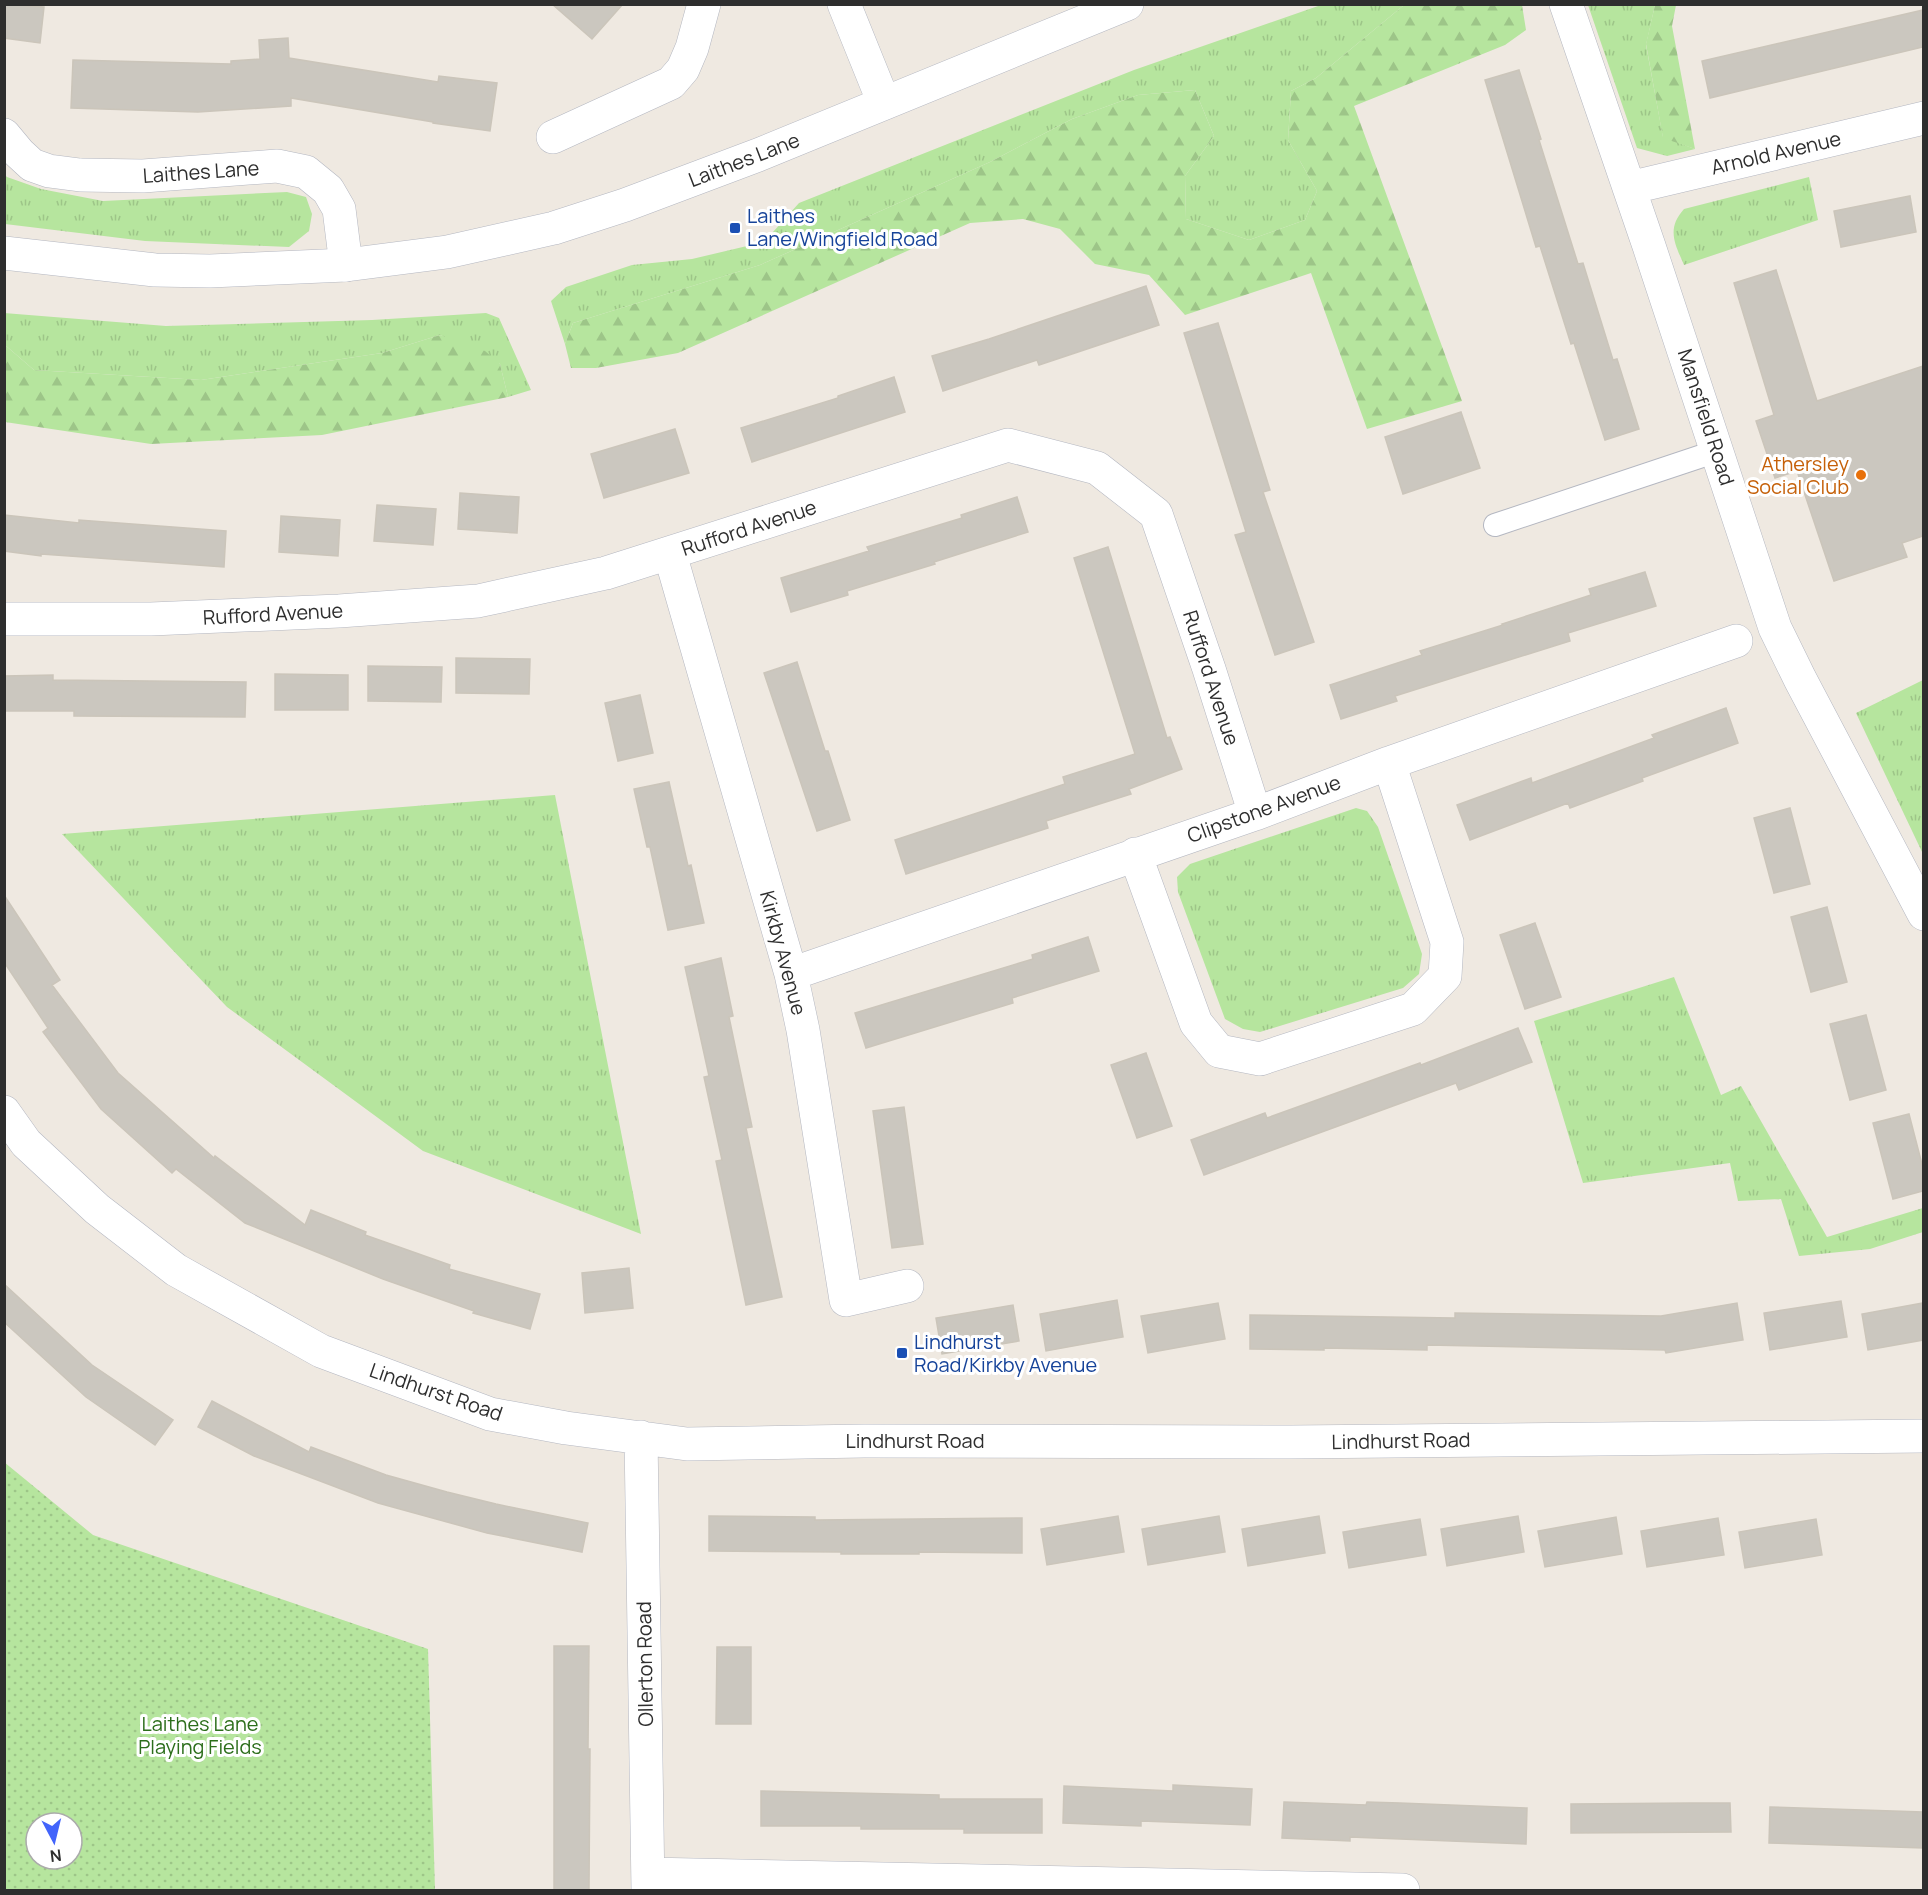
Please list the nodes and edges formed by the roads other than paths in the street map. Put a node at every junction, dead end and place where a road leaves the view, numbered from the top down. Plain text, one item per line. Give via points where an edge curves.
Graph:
1 (704, 4) edge
2 (844, 4) edge
3 (1127, 4) edge
4 (1566, 4) edge
5 (884, 103) junction
6 (1923, 118) edge
7 (4, 135) edge
8 (553, 137) dead end
9 (1629, 188) junction
10 (4, 253) edge
11 (346, 265) junction
12 (1717, 451) junction
13 (1495, 525) dead end
14 (670, 554) junction
15 (4, 619) edge
16 (1736, 642) dead end
17 (1389, 763) junction
18 (1255, 814) junction
19 (1135, 854) junction
20 (1923, 914) edge
21 (792, 974) junction
22 (4, 1112) edge
23 (907, 1286) dead end
24 (1923, 1436) edge
25 (641, 1437) junction
26 (648, 1882) edge
27 (1403, 1890) edge

1 - 8 street via 692,48 683,69 671,83
2 - 5 street
3 - 5 street, Laithes Lane
4 - 9 street, Mansfield Road
5 - 11 street, Laithes Lane via 758,155 554,228 447,252
6 - 9 street, Arnold Avenue
7 - 11 street, Laithes Lane via 32,165 81,175 143,177 277,166 306,172 327,190 339,209
9 - 12 street, Mansfield Road
10 - 11 street, Laithes Lane via 155,270
12 - 13 lane
12 - 20 street, Mansfield Road via 1775,628
14 - 15 street, Rufford Avenue via 606,573 478,601 151,620
14 - 18 street, Rufford Avenue via 1008,445 1097,468 1156,514
14 - 21 street, Kirkby Avenue
16 - 17 street, Clipstone Avenue
17 - 18 street, Clipstone Avenue
17 - 19 street via 1447,942 1445,976 1413,1009 1260,1059 1219,1051 1196,1023
18 - 19 street, Clipstone Avenue
19 - 21 street, Clipstone Avenue
21 - 23 street, Kirkby Avenue via 846,1300
22 - 25 street, Lindhurst Road via 26,1143 97,1209 168,1263 321,1351 490,1414
24 - 25 street, Lindhurst Road via 687,1444
25 - 26 street, Ollerton Road
26 - 27 street

